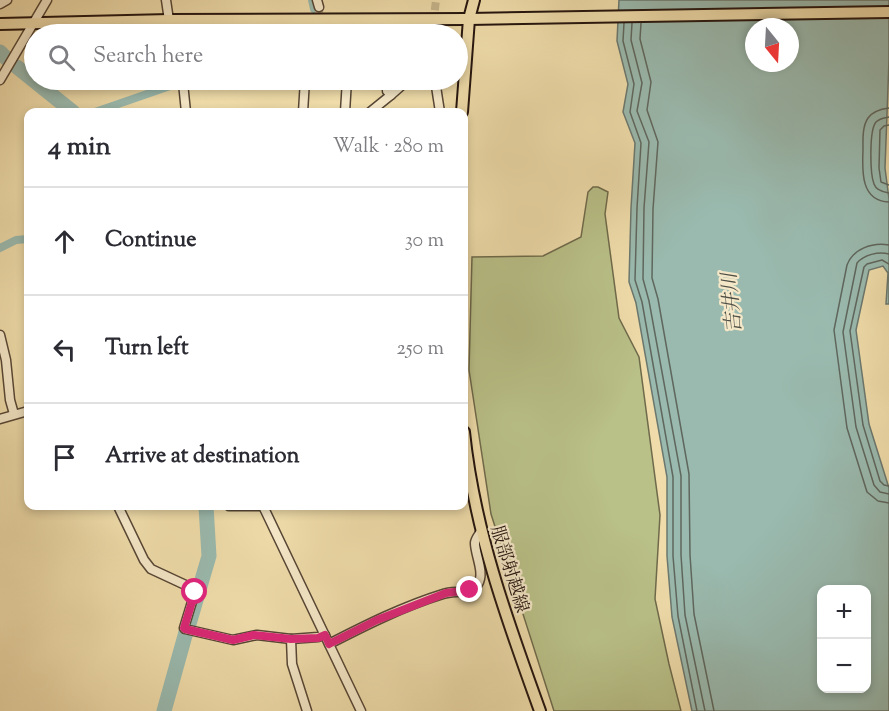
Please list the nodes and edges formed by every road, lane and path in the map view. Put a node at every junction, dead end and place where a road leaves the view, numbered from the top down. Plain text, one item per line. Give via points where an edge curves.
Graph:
1 (7, 0) edge
2 (47, 0) edge
3 (166, 0) edge
4 (474, 0) edge
5 (0, 3) edge
6 (889, 12) edge
7 (469, 19) junction
8 (169, 20) junction
9 (34, 22) junction
10 (0, 24) edge
11 (170, 24) edge
12 (468, 32) edge
13 (24, 39) edge
14 (0, 80) edge
15 (185, 90) edge
16 (304, 90) edge
17 (345, 90) edge
18 (387, 90) edge
19 (397, 90) edge
20 (437, 90) edge
21 (464, 90) edge
22 (391, 95) junction
23 (186, 108) edge
24 (303, 108) edge
25 (342, 108) edge
26 (375, 108) edge
27 (439, 108) edge
28 (462, 108) edge
29 (0, 335) edge
30 (24, 412) edge
31 (14, 414) junction
32 (0, 419) edge
33 (468, 462) edge
34 (120, 510) edge
35 (263, 510) edge
36 (481, 531) junction
37 (325, 635) junction
38 (291, 639) junction
39 (329, 644) junction
40 (307, 711) edge
41 (361, 711) edge
42 (540, 711) edge

1 - 5 street
2 - 9 street
3 - 8 street
4 - 7 main road
6 - 7 main road
7 - 8 main road
7 - 12 main road
8 - 9 main road
8 - 11 street
9 - 10 main road
13 - 14 street
15 - 23 street
16 - 24 street
17 - 25 street
18 - 22 street
19 - 22 street
20 - 27 street
21 - 28 main road
22 - 26 street
29 - 31 street
30 - 31 street
31 - 32 street
33 - 36 main road, 服部射越線
34 - 38 street via 151,569 194,589 185,629 233,640 257,635
35 - 37 street
36 - 39 street via 475,541 480,573 477,586 446,593 377,620
36 - 42 main road, 服部射越線
37 - 38 street
37 - 39 street
38 - 40 street via 292,664
39 - 41 street

